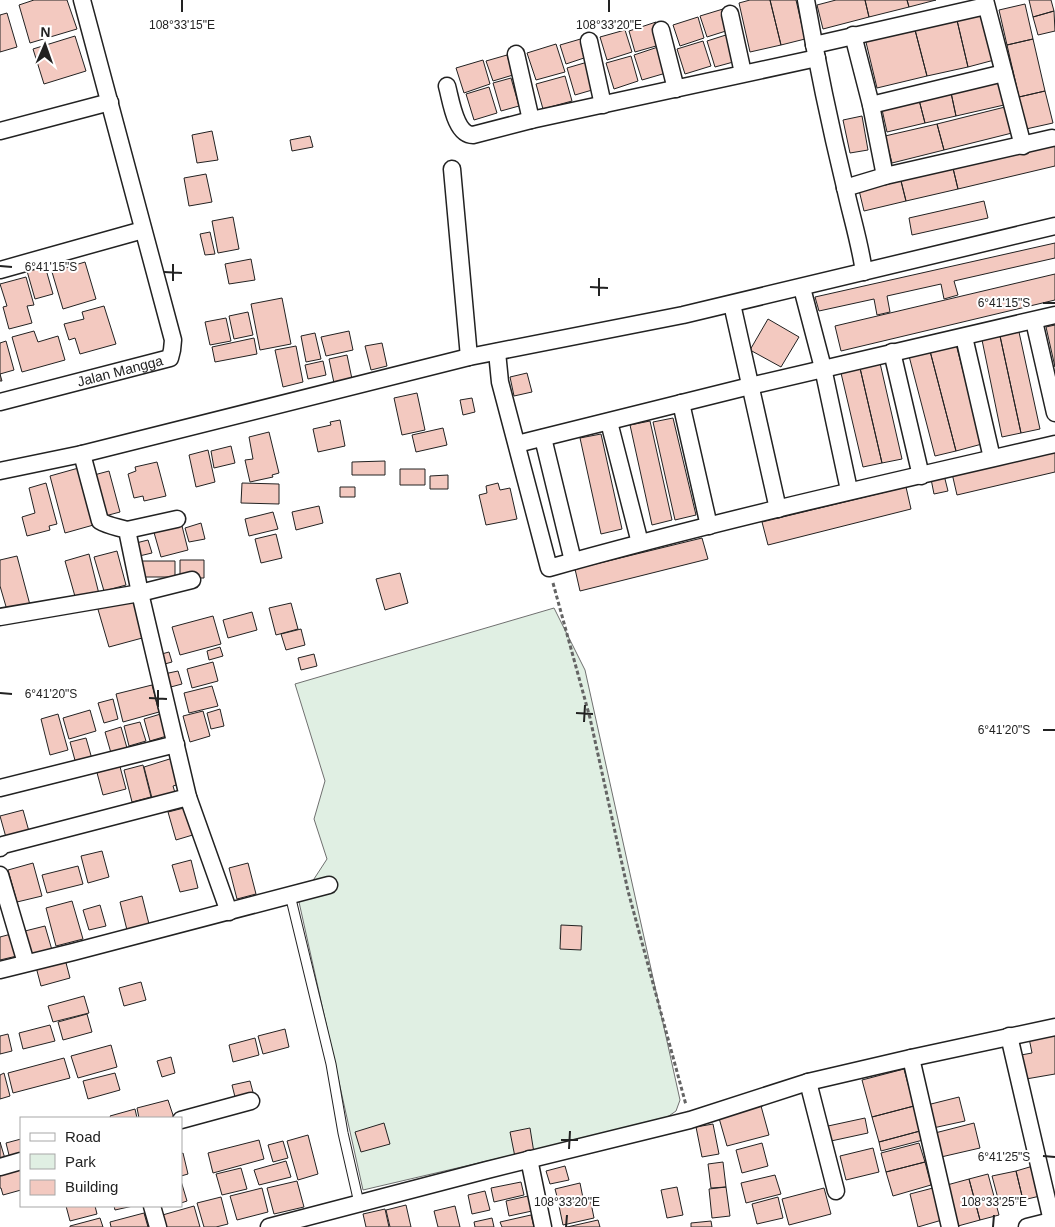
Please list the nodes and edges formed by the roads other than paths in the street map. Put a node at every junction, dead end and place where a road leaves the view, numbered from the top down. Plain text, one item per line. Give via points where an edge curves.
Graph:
1 (82, 0) edge
2 (806, 0) edge
3 (986, 3) edge
4 (730, 14) dead end
5 (661, 30) dead end
6 (853, 36) junction
7 (590, 41) dead end
8 (815, 52) junction
9 (516, 54) dead end
10 (1004, 73) junction
11 (743, 74) junction
12 (448, 86) dead end
13 (676, 89) junction
14 (110, 102) junction
15 (603, 105) junction
16 (871, 105) junction
17 (531, 120) junction
18 (0, 131) edge
19 (1052, 138) dead end
20 (1023, 146) junction
21 (452, 169) dead end
22 (885, 176) junction
23 (845, 188) junction
24 (1055, 226) edge
25 (143, 230) junction
26 (0, 270) edge
27 (864, 272) junction
28 (802, 288) junction
29 (732, 304) junction
30 (1055, 315) edge
31 (1034, 320) junction
32 (964, 337) junction
33 (497, 352) junction
34 (892, 352) junction
35 (469, 357) junction
36 (823, 368) junction
37 (750, 386) junction
38 (0, 402) edge
39 (681, 404) junction
40 (1055, 413) edge
41 (609, 422) junction
42 (543, 438) junction
43 (517, 444) junction
44 (1055, 444) edge
45 (82, 454) junction
46 (992, 458) junction
47 (0, 471) edge
48 (921, 476) junction
49 (849, 490) junction
50 (778, 509) junction
51 (177, 519) dead end
52 (709, 526) junction
53 (127, 530) junction
54 (640, 542) junction
55 (574, 561) junction
56 (192, 580) dead end
57 (140, 593) junction
58 (0, 617) edge
59 (176, 744) junction
60 (0, 788) edge
61 (188, 797) junction
62 (0, 848) edge
63 (0, 875) edge
64 (329, 885) dead end
65 (2, 894) edge
66 (290, 895) junction
67 (229, 912) junction
68 (26, 963) junction
69 (0, 970) edge
70 (1055, 1027) edge
71 (1008, 1036) junction
72 (911, 1058) junction
73 (808, 1082) junction
74 (251, 1101) dead end
75 (182, 1120) edge
76 (529, 1160) junction
77 (20, 1161) edge
78 (0, 1167) edge
79 (836, 1191) dead end
80 (359, 1203) junction
81 (152, 1207) edge
82 (1054, 1220) edge
83 (158, 1227) edge
84 (269, 1227) edge
85 (543, 1227) edge
86 (950, 1227) edge
87 (1026, 1227) edge

1 - 14 street
2 - 8 street
3 - 6 street
3 - 10 street
4 - 11 street
5 - 13 street
6 - 8 street
6 - 16 street
7 - 15 street
8 - 11 street
8 - 23 street
9 - 17 street
10 - 16 street
10 - 20 street
11 - 13 street
12 - 17 street via 460,128 468,135
13 - 15 street
14 - 18 street
14 - 25 street
15 - 17 street
16 - 22 street
19 - 20 street
20 - 22 street
21 - 35 street
22 - 23 street
23 - 27 street via 862,251
24 - 27 street
25 - 26 street
25 - 38 street, Jalan Mangga via 172,340 170,358
27 - 28 street
28 - 29 street
28 - 36 street
29 - 33 street
29 - 37 street
30 - 31 street
31 - 32 street
31 - 40 street
32 - 34 street
32 - 46 street
33 - 35 street
33 - 43 street via 500,382
34 - 36 street
34 - 48 street
35 - 45 street
36 - 37 street
36 - 49 street
37 - 39 street
37 - 50 street
39 - 41 street
39 - 52 street
41 - 42 street
41 - 54 street
42 - 43 street
42 - 55 street
43 - 55 street via 549,568
44 - 46 street
45 - 47 street
45 - 53 street via 100,521
46 - 48 street
48 - 49 street
49 - 50 street
50 - 52 street
51 - 53 street
52 - 54 street
53 - 57 street
54 - 55 street
56 - 57 street
57 - 58 street
57 - 59 street
59 - 60 street
59 - 61 street
61 - 62 street
61 - 67 street
63 - 65 street
64 - 66 street
65 - 68 street
66 - 67 street
66 - 80 lane via 331,1064
67 - 68 street
68 - 69 street
70 - 71 street
71 - 72 street
71 - 82 street
72 - 73 street
72 - 86 street
73 - 76 street via 690,1120
73 - 79 street
74 - 75 street
76 - 80 street
76 - 85 street
77 - 78 street
80 - 84 street
81 - 83 street
82 - 87 street

